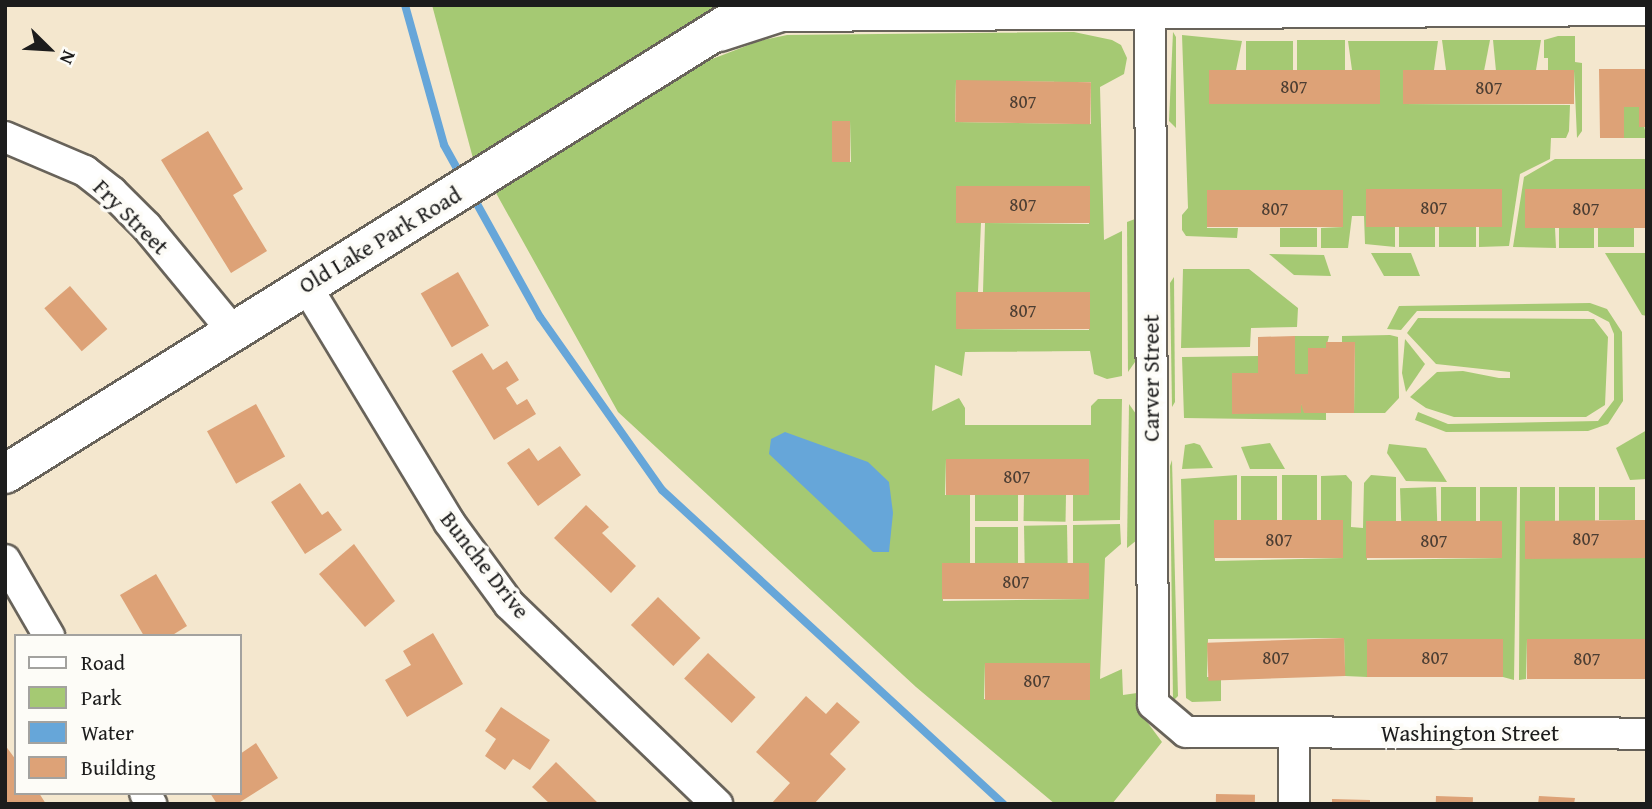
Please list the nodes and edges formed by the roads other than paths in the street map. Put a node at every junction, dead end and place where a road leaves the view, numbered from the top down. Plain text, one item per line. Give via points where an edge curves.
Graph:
1 (754, 5) edge
2 (1628, 6) edge
3 (890, 8) edge
4 (1150, 9) junction
5 (719, 32) junction
6 (5, 136) edge
7 (305, 284) junction
8 (232, 330) junction
9 (5, 474) edge
10 (5, 560) edge
11 (48, 634) edge
12 (1186, 732) joint
13 (1294, 732) junction
14 (1647, 734) edge
15 (716, 804) edge
16 (1294, 804) edge

1 - 5 street, Old Lake Park Road
2 - 4 street
3 - 4 street
3 - 5 street via 781,12
4 - 12 street, Carver Street via 1153,704
5 - 7 street, Old Lake Park Road
6 - 8 street, Fry Street via 85,171 112,192
7 - 8 street, Old Lake Park Road
7 - 15 street, Bunche Drive via 449,522 509,604
8 - 9 street, Old Lake Park Road
10 - 11 street
12 - 13 street, Washington Street
13 - 14 street, Washington Street
13 - 16 street

